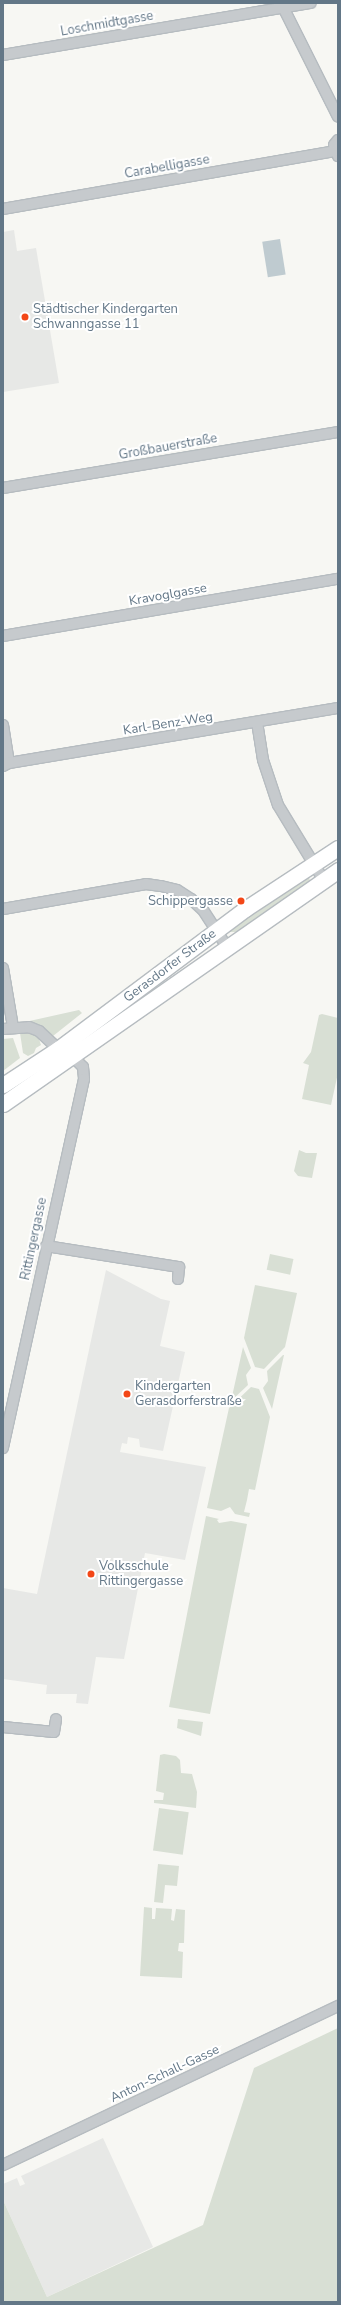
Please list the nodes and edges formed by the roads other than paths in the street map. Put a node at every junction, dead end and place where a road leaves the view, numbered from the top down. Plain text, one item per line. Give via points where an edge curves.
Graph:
1 (311, 3) edge
2 (282, 5) edge
3 (3, 55) edge
4 (338, 117) edge
5 (338, 140) edge
6 (336, 153) edge
7 (3, 209) edge
8 (338, 432) edge
9 (3, 488) edge
10 (338, 579) edge
11 (3, 636) edge
12 (338, 708) edge
13 (257, 722) junction
14 (3, 725) edge
15 (6, 765) edge
16 (338, 848) edge
17 (313, 864) junction
18 (338, 870) edge
19 (323, 880) junction
20 (3, 909) edge
21 (217, 932) junction
22 (228, 947) junction
23 (3, 968) edge
24 (8, 1028) edge
25 (64, 1052) junction
26 (3, 1085) edge
27 (3, 1104) edge
28 (46, 1246) junction
29 (178, 1279) dead end
30 (3, 1448) edge
31 (56, 1719) dead end
32 (3, 1726) edge
33 (338, 2006) edge
34 (3, 2165) edge

1 - 2 street, Loschmidtgasse
2 - 3 street, Loschmidtgasse
2 - 4 street
5 - 6 street via 334,145
6 - 7 street, Carabelligasse
8 - 9 street, Großbauerstraße
10 - 11 street, Kravoglgasse
12 - 13 street, Karl-Benz-Weg
13 - 15 street, Karl-Benz-Weg
13 - 17 street via 263,760 275,798
14 - 15 street
16 - 17 main road, Gerasdorfer Straße
17 - 19 street
17 - 21 main road, Gerasdorfer Straße via 245,909
18 - 19 main road, Gerasdorfer Straße
19 - 22 main road, Gerasdorfer Straße
20 - 21 street via 146,884 177,890 191,899 203,910
21 - 22 street
21 - 25 main road, Gerasdorfer Straße
22 - 25 main road, Gerasdorfer Straße
23 - 24 street
24 - 25 street, Rittingergasse via 29,1027 39,1031
25 - 26 main road, Gerasdorfer Straße
25 - 27 main road, Gerasdorfer Straße
25 - 28 street, Rittingergasse via 83,1067 84,1079
28 - 29 street via 179,1267
28 - 30 street, Rittingergasse
31 - 32 street via 54,1732
33 - 34 street, Anton-Schall-Gasse

